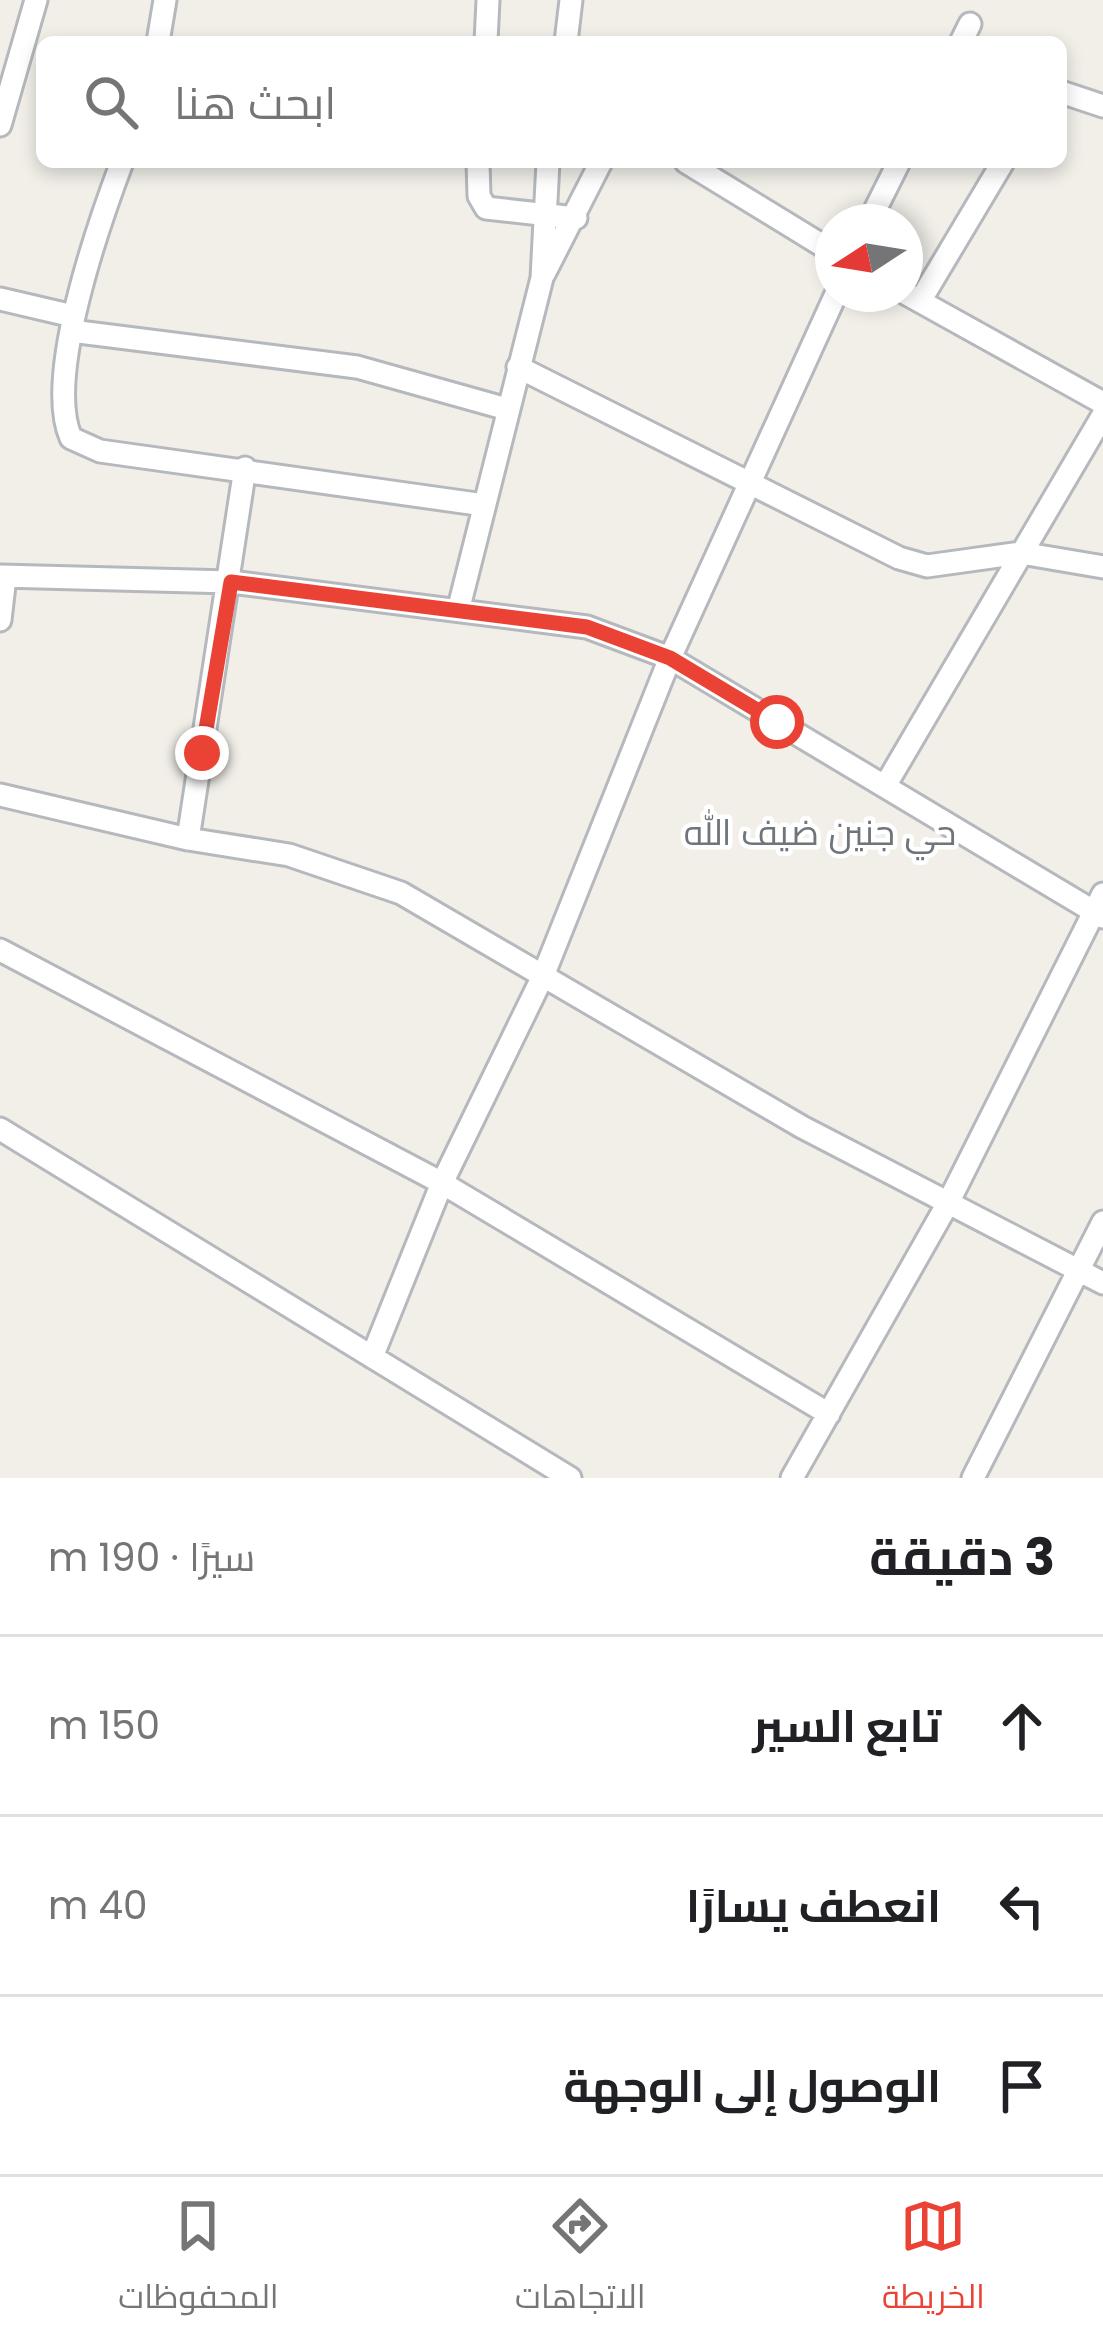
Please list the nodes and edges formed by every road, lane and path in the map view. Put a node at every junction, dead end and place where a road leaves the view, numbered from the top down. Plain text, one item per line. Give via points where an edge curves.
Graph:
1 (36, 0) edge
2 (165, 0) edge
3 (488, 0) edge
4 (571, 0) edge
5 (159, 36) edge
6 (486, 36) edge
7 (567, 36) edge
8 (1067, 94) edge
9 (1103, 106) edge
10 (0, 125) edge
11 (120, 168) edge
12 (478, 168) edge
13 (548, 168) edge
14 (598, 168) edge
15 (696, 168) edge
16 (896, 168) edge
17 (999, 168) edge
18 (878, 204) edge
19 (544, 215) junction
20 (576, 218) junction
21 (815, 241) edge
22 (542, 278) junction
23 (923, 281) edge
24 (0, 299) edge
25 (923, 303) edge
26 (828, 312) edge
27 (72, 324) junction
28 (518, 367) junction
29 (1103, 403) edge
30 (507, 409) junction
31 (1103, 415) edge
32 (244, 468) junction
33 (750, 482) junction
34 (484, 506) junction
35 (1021, 553) junction
36 (1103, 567) edge
37 (2, 577) edge
38 (231, 582) junction
39 (459, 607) junction
40 (0, 620) edge
41 (670, 658) junction
42 (884, 786) junction
43 (0, 795) edge
44 (188, 838) junction
45 (1100, 907) edge
46 (0, 950) edge
47 (543, 976) junction
48 (0, 1129) edge
49 (442, 1183) junction
50 (948, 1203) junction
51 (1103, 1222) edge
52 (1078, 1269) junction
53 (1103, 1282) edge
54 (372, 1357) junction
55 (829, 1414) junction
56 (570, 1478) edge
57 (792, 1478) edge
58 (974, 1478) edge

1 - 10 street
2 - 5 street
3 - 6 street
4 - 7 street
8 - 9 street
11 - 27 street
12 - 19 street via 486,208
13 - 19 street
14 - 20 street
15 - 21 street
16 - 18 street
17 - 23 street
19 - 20 street
19 - 22 street
20 - 22 street
22 - 28 street
24 - 27 street
25 - 29 street
26 - 33 street
27 - 30 street via 357,367
27 - 32 street via 65,411 71,438 100,451
28 - 30 street
28 - 33 street
30 - 34 street
31 - 35 street
32 - 34 street
32 - 38 street
33 - 35 street via 927,566
33 - 41 street
34 - 39 street
35 - 36 street
35 - 42 street
37 - 38 street
37 - 40 street
38 - 39 street
38 - 44 street
39 - 41 street via 587,627
41 - 42 street
41 - 47 street
42 - 45 street
43 - 44 street
44 - 47 street via 289,855 401,893
45 - 50 street
46 - 49 street
47 - 49 street
47 - 50 street
48 - 54 street
49 - 54 street
49 - 55 street
50 - 52 street
50 - 55 street
51 - 52 street
52 - 53 street
52 - 58 street
54 - 56 street
55 - 57 street

